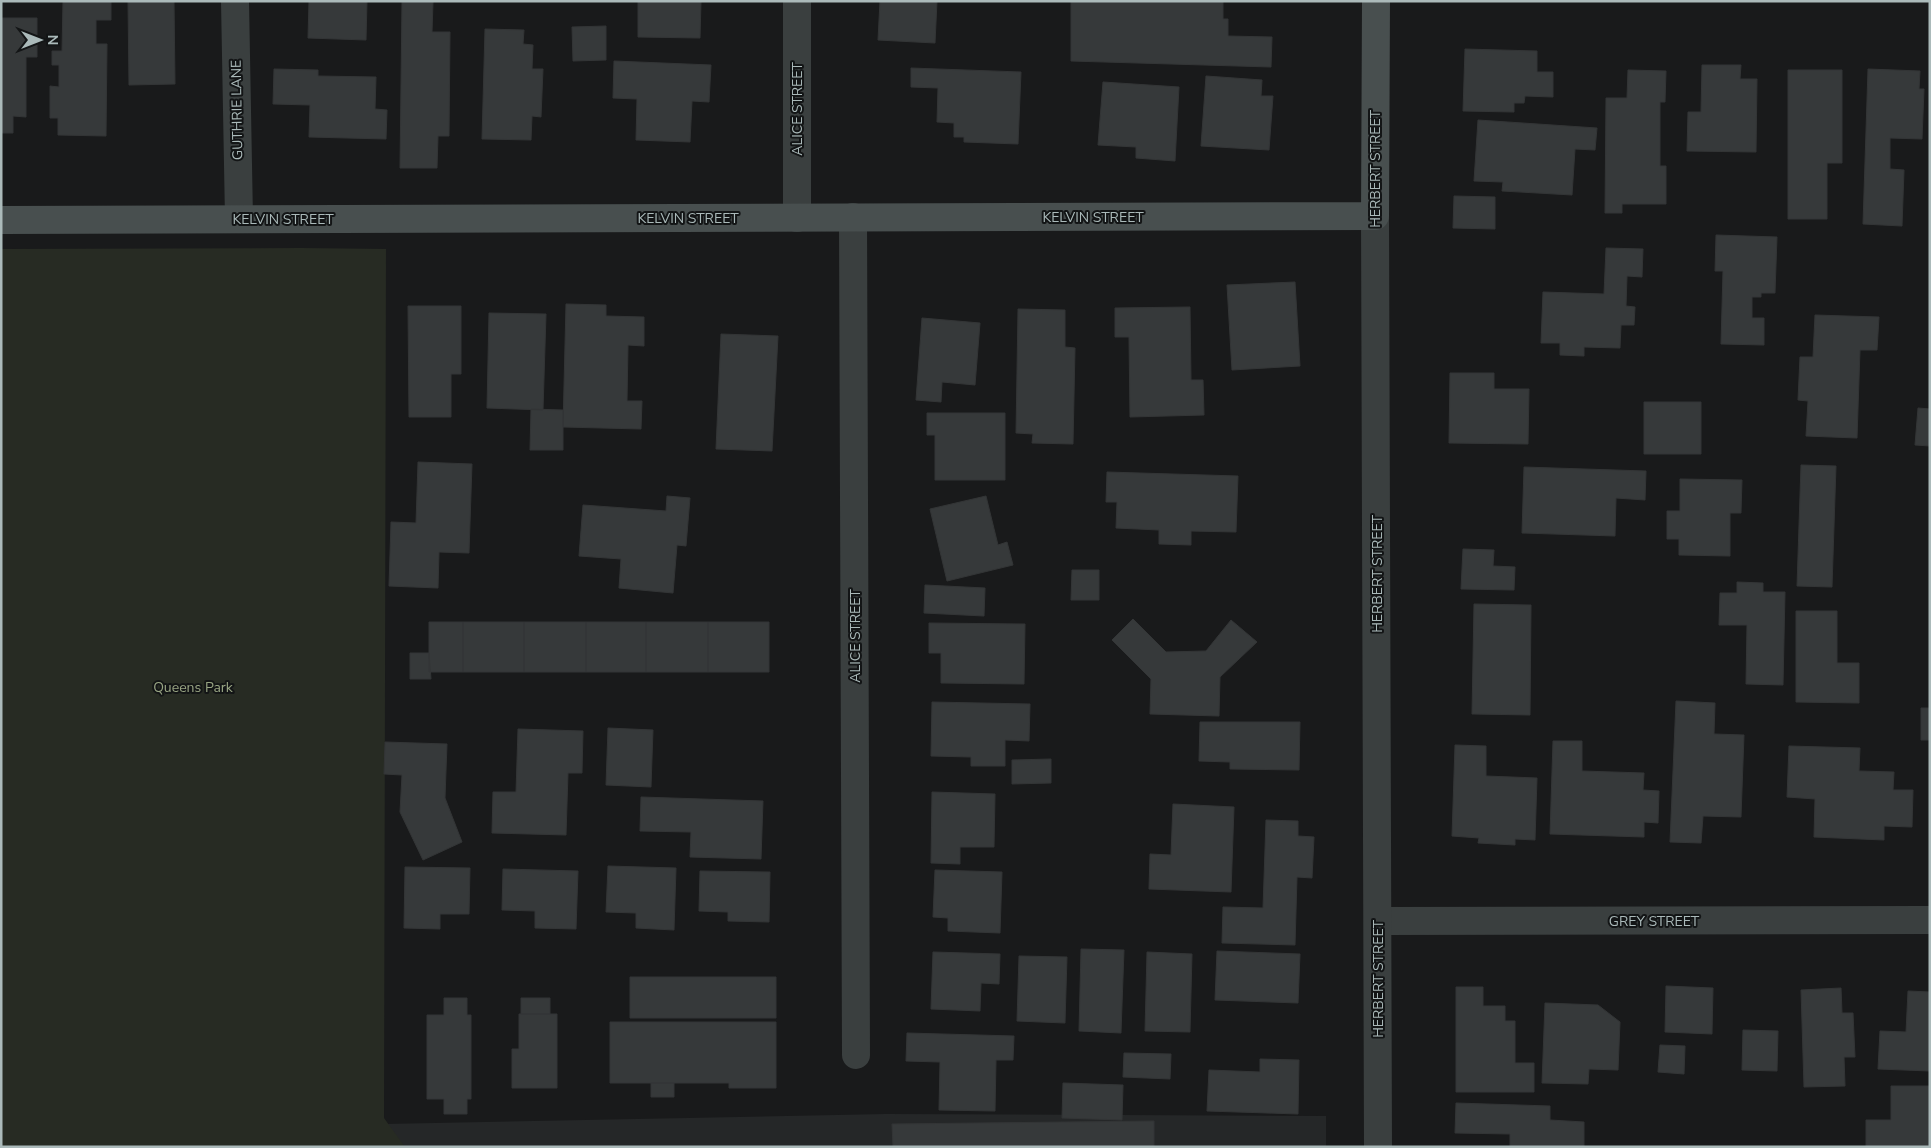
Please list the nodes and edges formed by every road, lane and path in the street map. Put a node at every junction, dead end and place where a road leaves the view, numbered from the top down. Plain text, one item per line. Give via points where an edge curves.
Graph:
1 (235, 1) edge
2 (797, 1) edge
3 (1376, 1) edge
4 (1375, 216) junction
5 (853, 217) junction
6 (797, 218) junction
7 (239, 219) junction
8 (1, 220) edge
9 (1930, 920) edge
10 (1378, 921) junction
11 (856, 1054) dead end
12 (1378, 1147) edge

1 - 7 street, GUTHRIE LANE
2 - 6 street, ALICE STREET
3 - 4 main road, HERBERT STREET
4 - 5 main road, KELVIN STREET
4 - 10 street, HERBERT STREET
5 - 6 main road, KELVIN STREET
5 - 11 street, ALICE STREET
6 - 7 main road, KELVIN STREET
7 - 8 main road, KELVIN STREET
9 - 10 street, GREY STREET
10 - 12 street, HERBERT STREET

